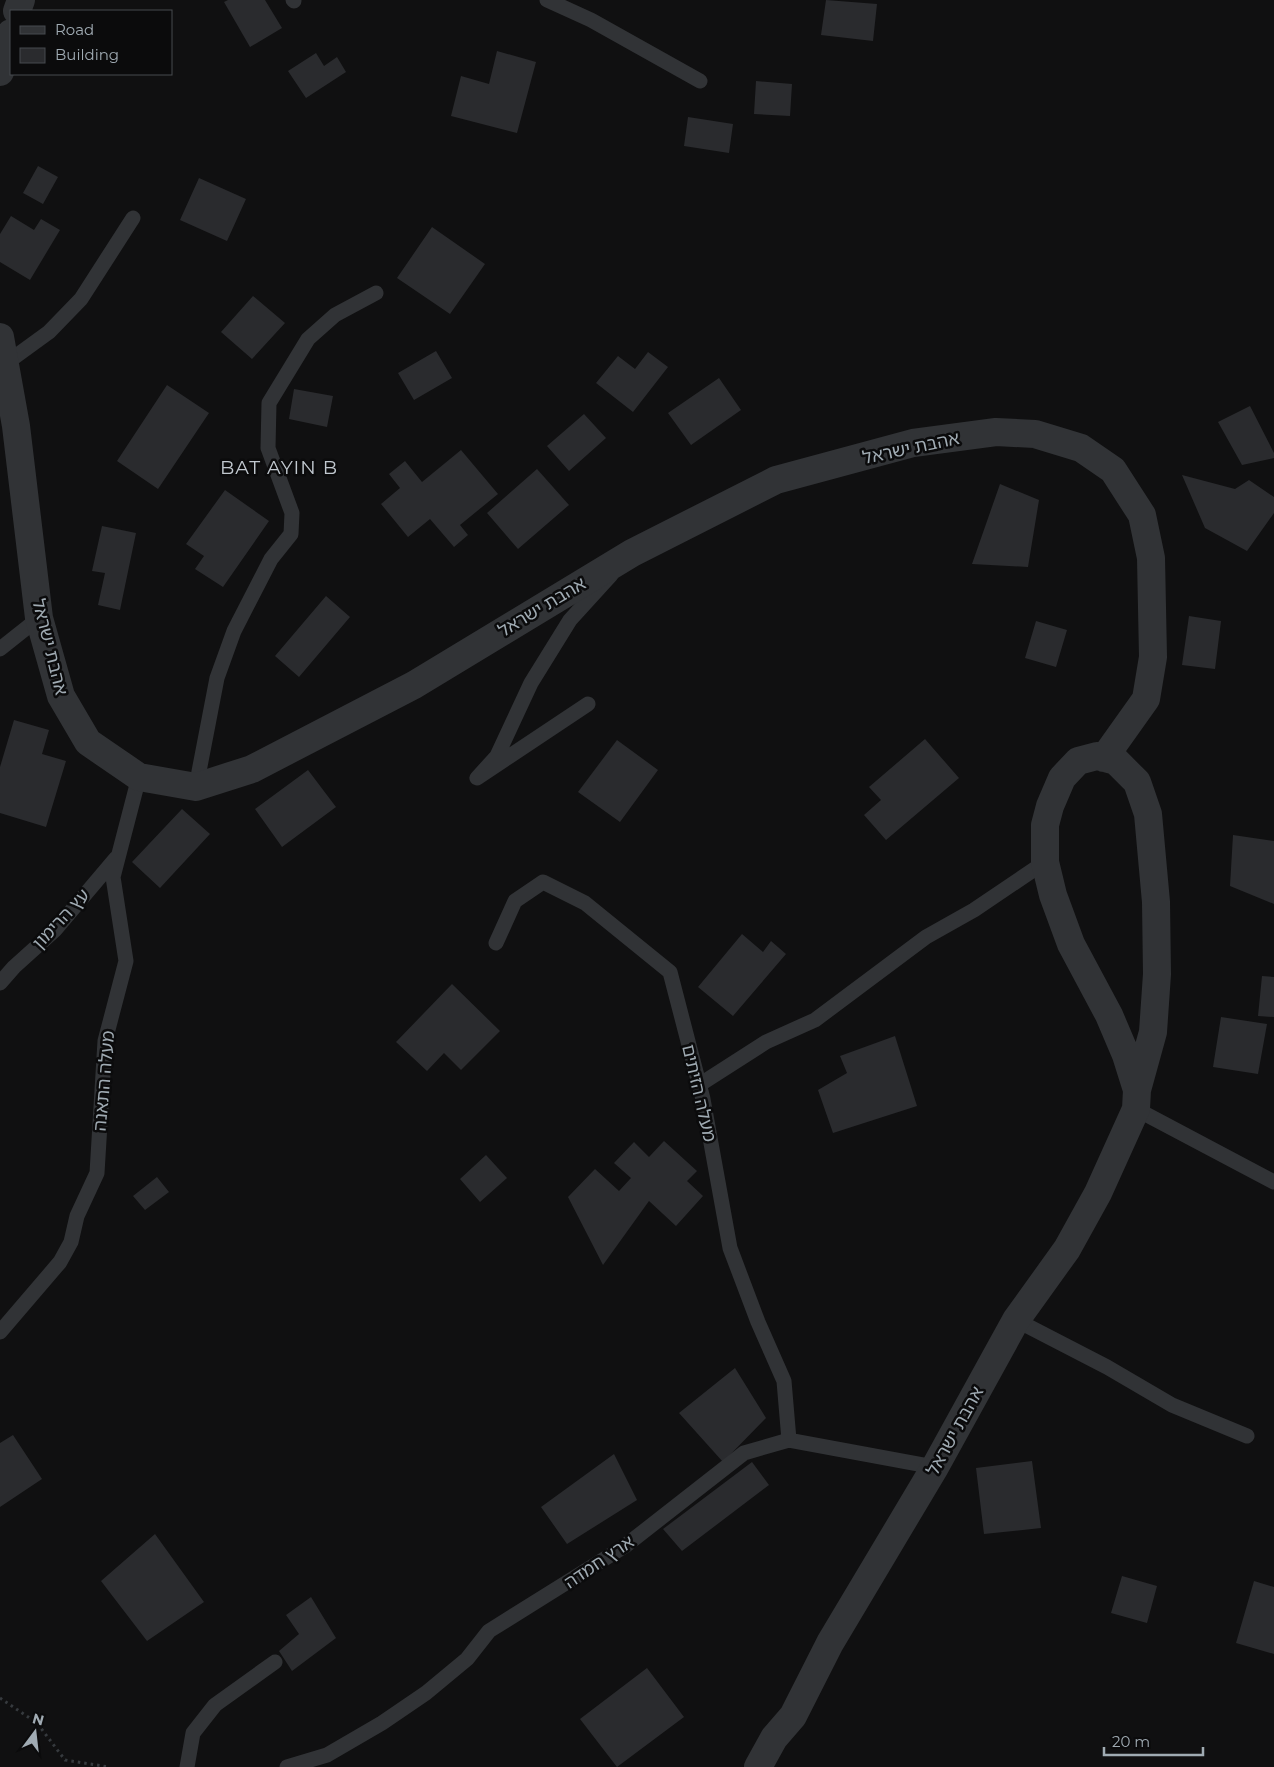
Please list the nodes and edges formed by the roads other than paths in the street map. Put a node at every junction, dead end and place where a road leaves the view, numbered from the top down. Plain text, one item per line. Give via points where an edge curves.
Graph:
1 (546, 0) edge
2 (10, 37) edge
3 (0, 72) edge
4 (700, 81) dead end
5 (133, 218) dead end
6 (376, 293) dead end
7 (0, 337) edge
8 (5, 364) junction
9 (632, 552) junction
10 (39, 618) junction
11 (0, 649) edge
12 (588, 704) dead end
13 (1104, 758) junction
14 (139, 777) junction
15 (196, 787) junction
16 (120, 853) junction
17 (1045, 862) junction
18 (496, 943) dead end
19 (0, 983) edge
20 (699, 1085) junction
21 (1137, 1099) junction
22 (1274, 1182) edge
23 (1016, 1320) junction
24 (0, 1332) edge
25 (1247, 1436) dead end
26 (789, 1440) junction
27 (935, 1468) junction
28 (275, 1662) dead end
29 (187, 1767) edge
30 (287, 1767) edge
31 (758, 1767) edge

1 - 4 lane via 591,20
2 - 3 street
5 - 8 lane via 80,298 49,332
6 - 15 lane via 335,315 308,339 269,403 268,448 292,513 291,534 271,560 234,631 217,678
7 - 8 street, אהבת ישראל
8 - 10 street, אהבת ישראל via 16,426
9 - 12 lane via 570,620 531,683 497,756 477,778
9 - 13 street, אהבת ישראל via 776,480 913,443 996,432 1035,434 1081,448 1113,470 1142,515 1151,558 1153,657 1146,699
9 - 15 street, אהבת ישראל via 414,685 252,769
10 - 11 lane
10 - 14 street, אהבת ישראל via 60,696 88,742
13 - 17 street via 1097,756 1078,761 1062,778 1045,825
13 - 21 street, אהבת ישראל via 1116,761 1137,782 1149,824 1156,902 1156,974 1153,1032
14 - 15 street, אהבת ישראל
14 - 16 lane, מעלה התאנה
16 - 19 lane, עץ הרימון via 55,930 14,966
16 - 24 lane, מעלה התאנה via 113,877 126,961 105,1041 97,1174 60,1262
17 - 20 lane via 926,938 815,1020 766,1042
17 - 21 street via 1070,944 1109,1015 1126,1055
18 - 20 lane, מעלה הזיתים via 515,901 543,882 585,903 670,972
20 - 26 lane, מעלה הזיתים via 730,1248 784,1380
21 - 22 lane
21 - 23 street, אהבת ישראל via 1098,1193 1067,1249
23 - 25 lane via 1172,1405
23 - 27 street, אהבת ישראל
26 - 27 lane, ארץ חמדה
26 - 30 lane, ארץ חמדה via 744,1453 625,1546 490,1631 467,1659 426,1694 382,1723 326,1755
27 - 31 street, אהבת ישראל via 830,1642 793,1716 774,1738
28 - 29 lane via 215,1705 193,1733

